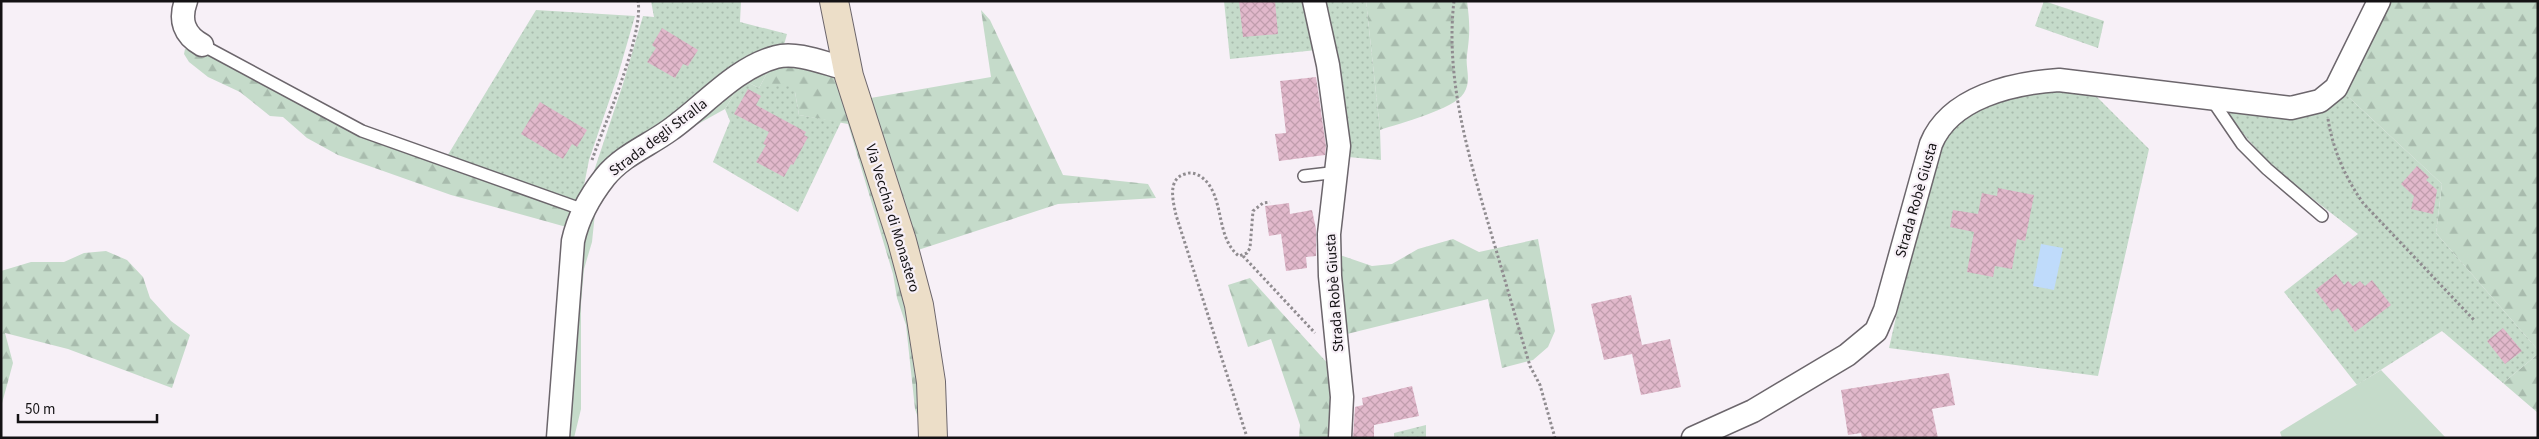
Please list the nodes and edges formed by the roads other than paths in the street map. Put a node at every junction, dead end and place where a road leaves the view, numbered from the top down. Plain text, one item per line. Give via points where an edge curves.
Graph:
1 (186, 1) edge
2 (834, 1) edge
3 (1314, 1) edge
4 (2378, 1) edge
5 (202, 45) joint
6 (847, 69) junction
7 (2212, 100) junction
8 (1338, 172) junction
9 (1304, 176) dead end
10 (584, 210) junction
11 (2322, 216) dead end
12 (558, 438) edge
13 (933, 438) edge
14 (1340, 438) edge
15 (1693, 438) edge

1 - 5 street via 182,18 185,29
2 - 6 street, Via Vecchia di Monastero
3 - 8 street, Strada Robè Giusta via 1330,77 1339,146
4 - 7 street, Strada Robè Giusta via 2340,82 2325,98 2291,108
5 - 10 lane via 362,131
6 - 10 street, Strada degli Stralla via 784,55 754,66 668,132 616,166
6 - 13 street, Via Vecchia di Monastero via 919,305 931,382
7 - 11 lane via 2242,144
7 - 15 street, Strada Robè Giusta via 2058,80 2008,88 1965,107 1942,126 1930,144 1885,310 1876,331 1861,346 1832,364 1737,419
8 - 9 lane
8 - 14 street, Strada Robè Giusta via 1329,242 1342,397
10 - 12 street, Strada degli Stralla via 572,248

